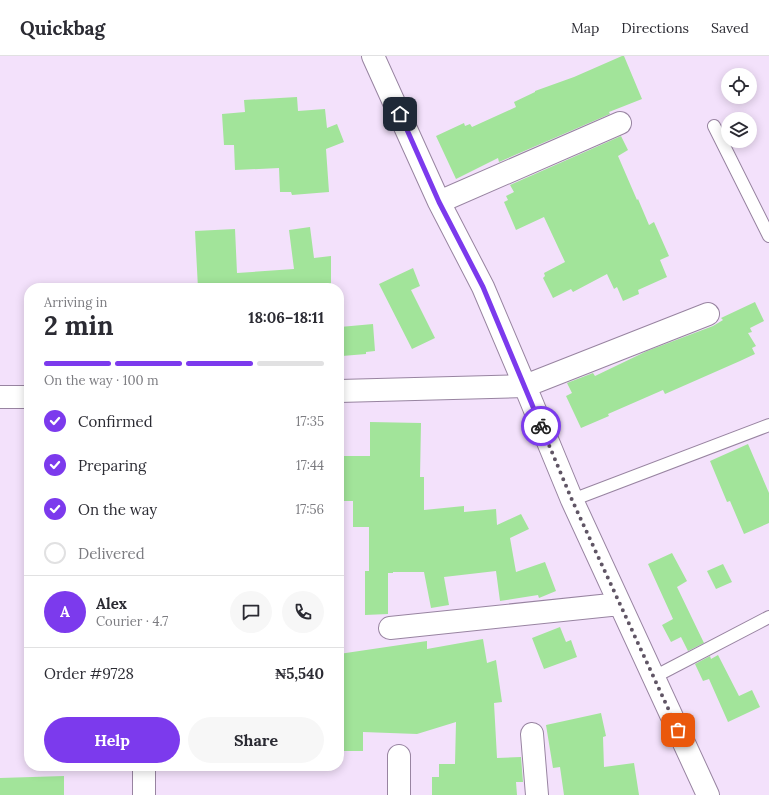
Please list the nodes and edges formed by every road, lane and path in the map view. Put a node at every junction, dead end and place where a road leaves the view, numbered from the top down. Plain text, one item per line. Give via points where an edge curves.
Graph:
1 (373, 56) edge
2 (620, 123) dead end
3 (714, 126) dead end
4 (439, 202) junction
5 (769, 236) edge
6 (708, 314) dead end
7 (525, 386) junction
8 (344, 391) edge
9 (0, 397) edge
10 (24, 397) edge
11 (769, 425) edge
12 (572, 500) junction
13 (620, 604) junction
14 (769, 617) edge
15 (390, 628) dead end
16 (654, 678) junction
17 (532, 734) dead end
18 (399, 756) dead end
19 (144, 771) edge
20 (144, 795) edge
21 (399, 795) edge
22 (537, 795) edge
23 (708, 795) edge

1 - 4 street
2 - 4 street
3 - 5 lane
4 - 7 street via 483,287
6 - 7 street
7 - 8 street
7 - 12 street
9 - 10 street
11 - 12 lane
12 - 13 street
13 - 15 street
13 - 16 street
14 - 16 lane
16 - 23 street
17 - 22 street
18 - 21 street
19 - 20 street

